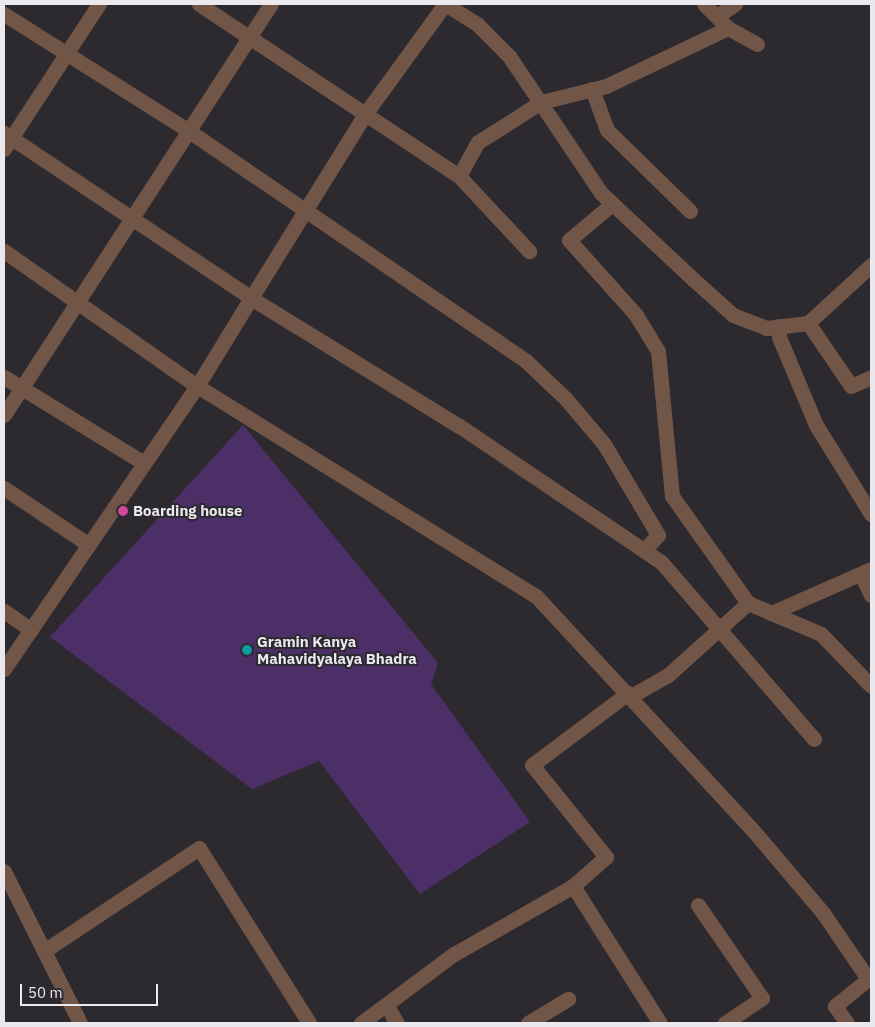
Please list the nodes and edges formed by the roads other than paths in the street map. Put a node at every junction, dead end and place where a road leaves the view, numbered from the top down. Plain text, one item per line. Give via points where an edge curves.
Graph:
1 (99, 4) edge
2 (199, 4) edge
3 (271, 4) edge
4 (704, 4) edge
5 (735, 4) edge
6 (4, 14) edge
7 (717, 16) junction
8 (728, 28) junction
9 (250, 37) junction
10 (757, 44) dead end
11 (67, 53) junction
12 (592, 89) junction
13 (542, 102) junction
14 (365, 114) junction
15 (189, 131) junction
16 (6, 140) edge
17 (459, 176) junction
18 (612, 204) junction
19 (690, 210) dead end
20 (305, 211) junction
21 (131, 221) junction
22 (529, 251) dead end
23 (4, 252) edge
24 (871, 265) edge
25 (251, 298) junction
26 (79, 303) junction
27 (808, 322) junction
28 (779, 326) junction
29 (4, 377) edge
30 (871, 377) edge
31 (197, 386) junction
32 (23, 389) junction
33 (4, 415) edge
34 (144, 463) junction
35 (4, 488) edge
36 (871, 514) edge
37 (89, 544) junction
38 (644, 550) junction
39 (866, 571) edge
40 (871, 595) edge
41 (748, 603) junction
42 (4, 611) edge
43 (772, 612) junction
44 (718, 629) junction
45 (31, 630) junction
46 (4, 669) edge
47 (871, 686) edge
48 (629, 694) junction
49 (814, 739) dead end
50 (4, 872) edge
51 (573, 886) junction
52 (698, 905) dead end
53 (44, 951) junction
54 (870, 978) edge
55 (568, 999) dead end
56 (387, 1006) junction
57 (80, 1023) edge
58 (309, 1023) edge
59 (361, 1023) edge
60 (397, 1023) edge
61 (528, 1023) edge
62 (660, 1023) edge
63 (725, 1023) edge
64 (847, 1023) edge

1 - 11 street
2 - 9 street
3 - 9 street
4 - 7 street
5 - 7 street
6 - 11 street
7 - 8 street
8 - 10 street
8 - 12 street
9 - 14 street
9 - 15 street
11 - 15 street
11 - 16 street
12 - 13 street
12 - 19 street via 607,130
13 - 14 street via 509,56 478,25 445,4
13 - 17 street via 478,142
13 - 18 street via 558,134
14 - 17 street
14 - 20 street
15 - 20 street
15 - 21 street
16 - 21 street
17 - 22 street
18 - 28 street via 734,315 767,328
18 - 41 street via 569,240 636,315 658,352 672,496
20 - 25 street
20 - 38 street via 526,361 566,399 604,444 658,536
21 - 25 street
21 - 26 street
23 - 26 street
24 - 27 street
25 - 31 street
25 - 38 street via 459,426
26 - 31 street
26 - 32 street
27 - 28 street
27 - 30 street via 851,386
28 - 36 street via 778,337 816,425
29 - 32 street
31 - 34 street
31 - 48 street via 536,596
32 - 33 street
32 - 34 street
34 - 37 street
35 - 37 street
37 - 45 street
38 - 44 street via 661,562
39 - 40 street
39 - 43 street
41 - 43 street
41 - 44 street
42 - 45 street
43 - 47 street via 821,634
44 - 48 street via 668,674
44 - 49 street
45 - 46 street
48 - 51 street via 532,765 606,857
48 - 54 street via 823,913
50 - 53 street
51 - 56 street via 454,954
51 - 62 street
52 - 63 street via 762,998
53 - 57 street
53 - 58 street via 199,848
54 - 64 street via 835,1006
55 - 61 street
56 - 59 street
56 - 60 street

